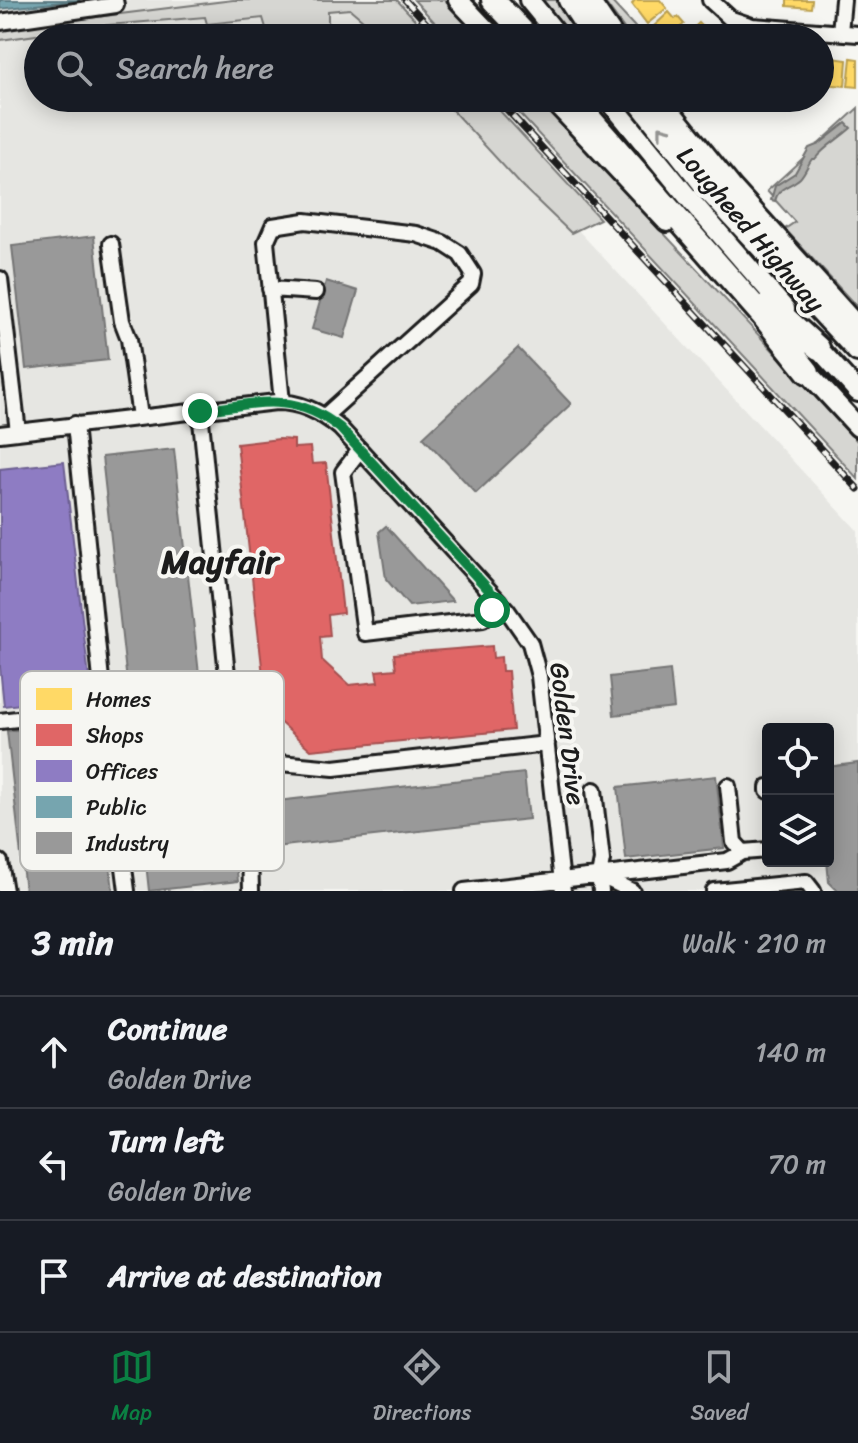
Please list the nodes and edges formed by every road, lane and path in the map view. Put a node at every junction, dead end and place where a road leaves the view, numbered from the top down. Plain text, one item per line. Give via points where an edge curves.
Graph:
1 (115, 0) edge
2 (458, 0) edge
3 (487, 0) edge
4 (493, 0) edge
5 (529, 0) edge
6 (570, 0) edge
7 (589, 0) edge
8 (710, 0) edge
9 (843, 0) edge
10 (0, 22) edge
11 (481, 24) edge
12 (507, 24) edge
13 (516, 24) edge
14 (549, 24) edge
15 (586, 24) edge
16 (605, 24) edge
17 (746, 24) edge
18 (834, 32) edge
19 (840, 32) junction
20 (858, 34) edge
21 (564, 112) edge
22 (584, 112) edge
23 (596, 112) edge
24 (618, 112) edge
25 (648, 112) edge
26 (671, 112) edge
27 (111, 244) dead end
28 (0, 279) edge
29 (270, 289) junction
30 (316, 292) dead end
31 (858, 327) edge
32 (818, 348) junction
33 (858, 350) edge
34 (808, 372) junction
35 (858, 392) edge
36 (282, 402) junction
37 (200, 411) junction
38 (325, 416) junction
39 (140, 417) junction
40 (75, 424) junction
41 (858, 427) edge
42 (18, 432) junction
43 (0, 434) edge
44 (359, 451) junction
45 (500, 602) junction
46 (100, 671) edge
47 (227, 671) edge
48 (20, 719) edge
49 (0, 721) edge
50 (547, 744) junction
51 (284, 763) edge
52 (728, 786) dead end
53 (594, 790) dead end
54 (762, 850) edge
55 (743, 852) junction
56 (0, 862) edge
57 (124, 871) edge
58 (251, 871) edge
59 (599, 875) junction
60 (563, 885) edge
61 (5, 891) edge
62 (127, 891) edge
63 (251, 891) edge
64 (464, 891) edge
65 (601, 891) edge
66 (632, 891) edge
67 (714, 891) edge
68 (813, 891) edge

1 - 10 street via 116,5
2 - 11 main road
3 - 12 highway
4 - 13 highway
5 - 14 main road
6 - 15 highway
7 - 16 main road
8 - 17 street via 731,19
9 - 19 street
18 - 19 street
19 - 20 street
21 - 34 main road
22 - 34 highway
23 - 32 highway via 750,284
24 - 32 main road, Lougheed Highway
33 -> 25 highway via 711,192
26 - 31 main road, Lougheed Highway
27 - 39 street
28 - 42 street
29 - 30 street
29 - 36 street
29 - 38 street via 266,242 273,226 305,221 429,238 460,254 473,274 461,294
32 - 35 main road, Lougheed Highway
34 - 41 main road
36 - 37 street, Golden Drive
36 - 38 street, Golden Drive
37 - 39 street, Golden Drive
37 - 47 street
38 - 44 street, Golden Drive
39 - 40 street, Golden Drive
40 - 42 street, Golden Drive
40 - 46 street
42 - 43 street, Golden Drive
44 - 45 street, Golden Drive
44 - 45 street via 343,472 365,633 483,619
45 - 50 street, Golden Drive via 534,652
48 - 49 street
50 - 51 street via 334,768
50 - 60 street, Golden Drive
52 - 55 street via 734,842
53 - 59 street
54 - 55 street
55 - 59 street via 727,861
56 - 61 street
57 - 62 street
58 - 63 street
59 - 60 street
59 - 65 street
59 - 66 street
60 - 64 street
67 - 68 street via 806,882

